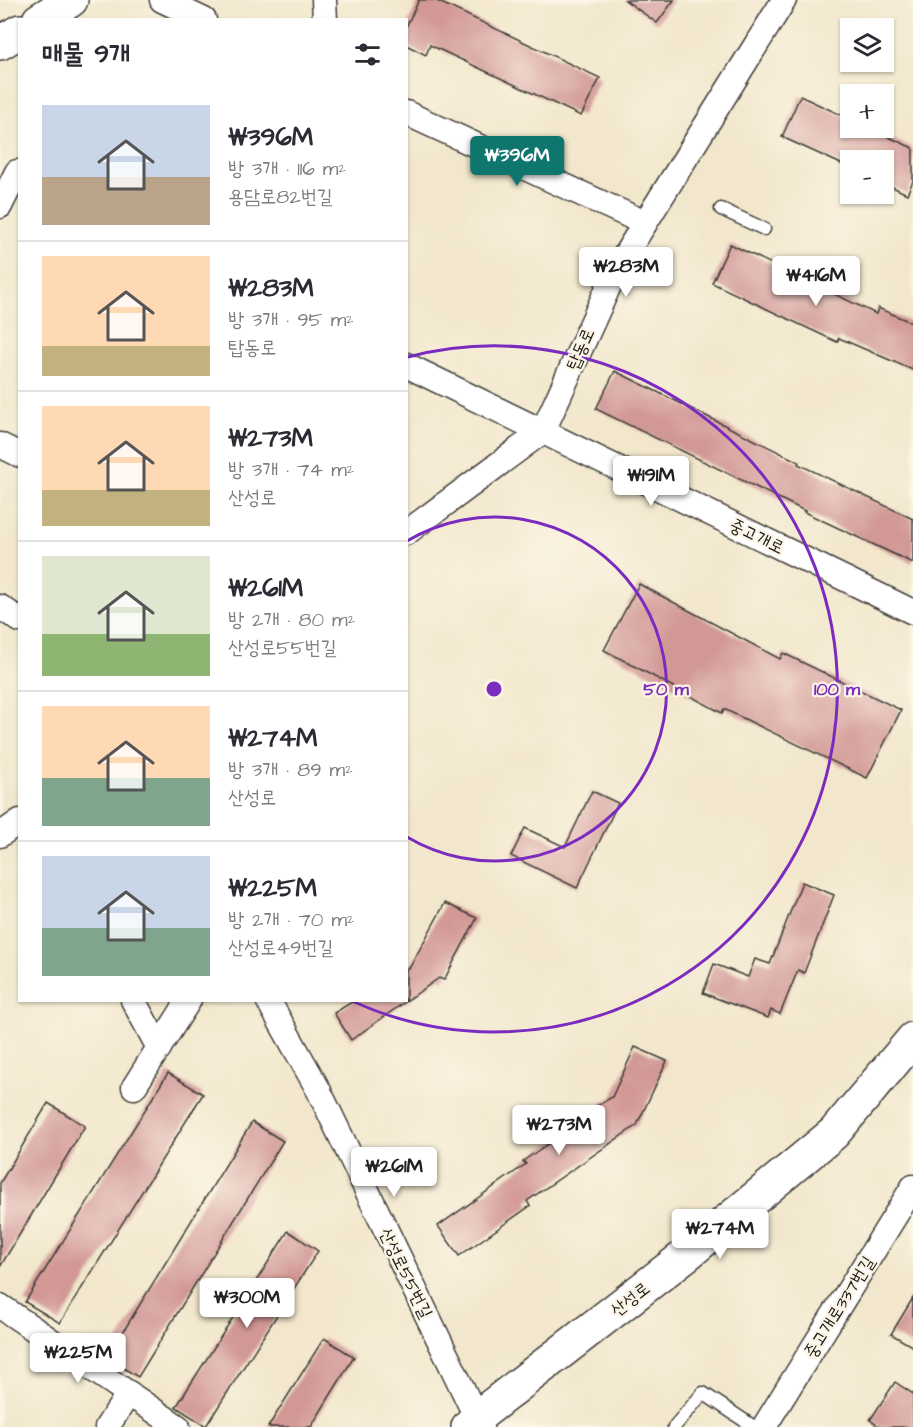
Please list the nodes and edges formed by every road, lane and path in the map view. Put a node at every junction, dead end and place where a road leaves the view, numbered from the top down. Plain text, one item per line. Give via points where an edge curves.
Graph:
1 (71, 0) edge
2 (162, 0) edge
3 (324, 0) edge
4 (784, 0) edge
5 (42, 18) edge
6 (200, 18) edge
7 (325, 18) edge
8 (18, 32) edge
9 (0, 43) edge
10 (408, 114) edge
11 (12, 169) edge
12 (0, 206) edge
13 (721, 209) dead end
14 (645, 224) junction
15 (765, 229) dead end
16 (408, 366) edge
17 (543, 431) junction
18 (0, 446) edge
19 (18, 454) edge
20 (408, 532) edge
21 (913, 612) edge
22 (18, 822) edge
23 (0, 835) edge
24 (134, 1002) edge
25 (188, 1002) edge
26 (269, 1002) edge
27 (913, 1039) edge
28 (159, 1048) junction
29 (134, 1087) dead end
30 (913, 1187) edge
31 (0, 1306) edge
32 (129, 1393) junction
33 (475, 1424) edge
34 (107, 1427) edge
35 (178, 1427) edge
36 (674, 1427) edge
37 (754, 1427) edge
38 (764, 1427) edge

1 - 5 street
2 - 6 street
3 - 7 street
4 - 14 street, 탑동로
8 - 9 street
10 - 14 street
11 - 12 street
13 - 15 lane
14 - 17 street, 탑동로 via 617,268
16 - 17 street, 중고개로
17 - 20 street, 탑동로
17 - 21 street, 중고개로
18 - 19 street
22 - 23 street
24 - 28 street
25 - 28 street
26 - 33 street, 산성로55번길 via 318,1089
27 - 33 street, 산성로 via 834,1133
28 - 29 street
30 - 38 street, 중고개로337번길
31 - 32 street
32 - 34 street
32 - 35 street
36 - 37 lane via 703,1393

